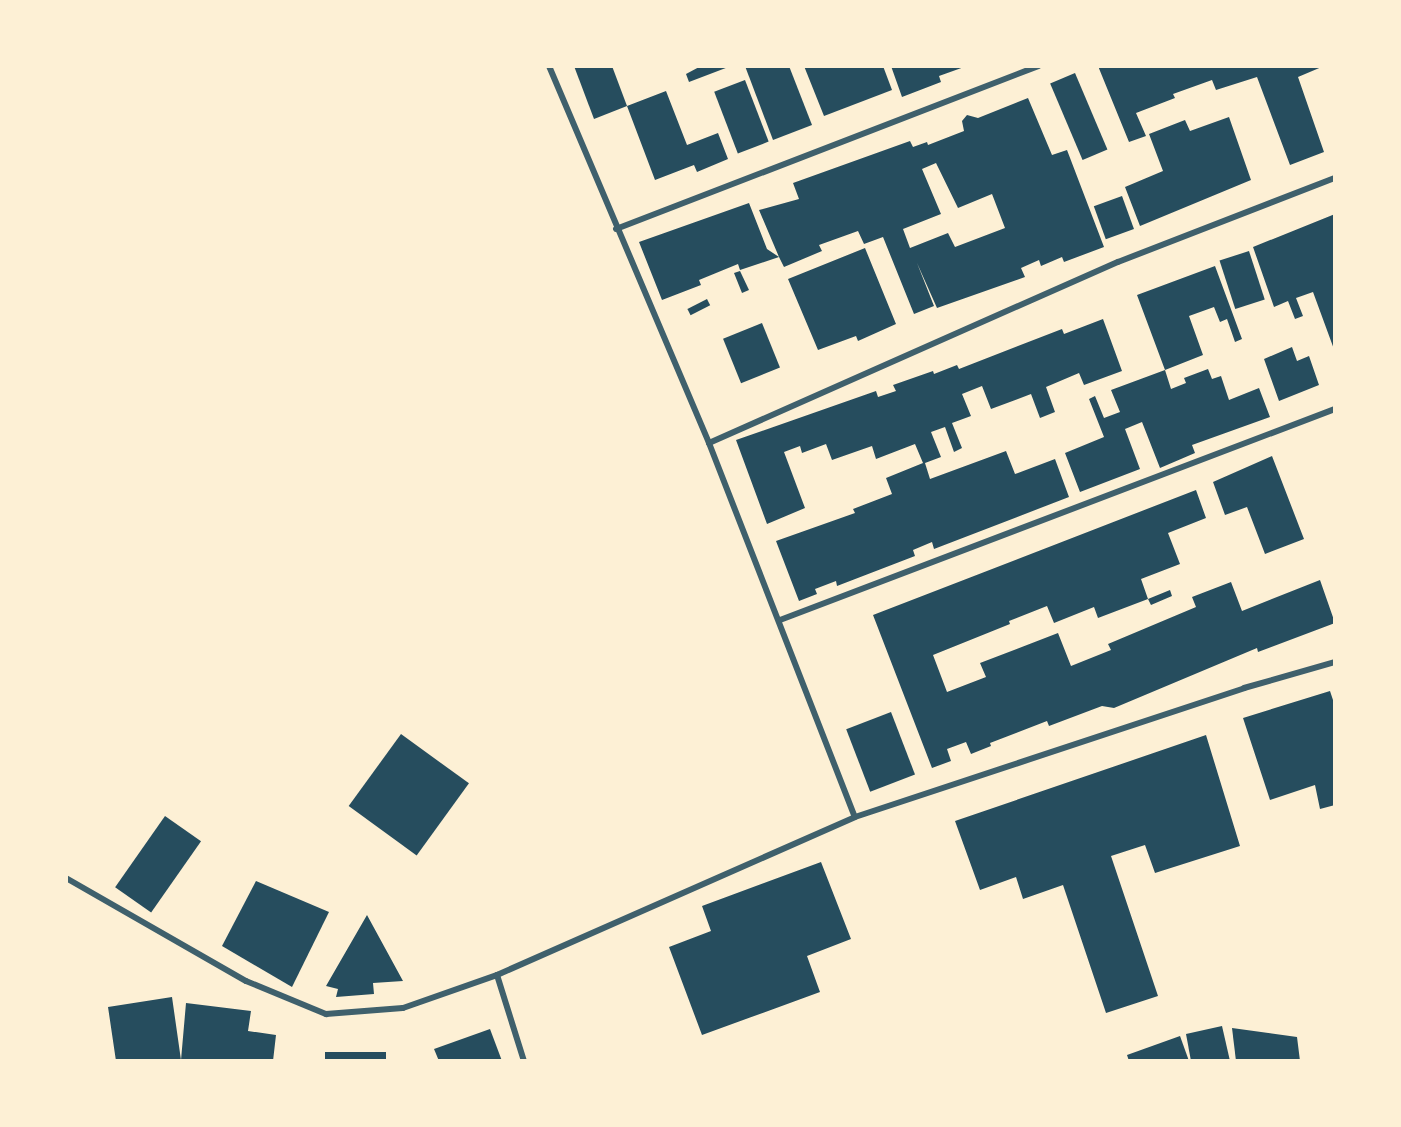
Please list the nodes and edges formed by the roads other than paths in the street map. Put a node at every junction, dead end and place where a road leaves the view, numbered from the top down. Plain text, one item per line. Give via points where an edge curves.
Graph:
1 (549, 66) edge
2 (1040, 66) edge
3 (1335, 178) edge
4 (616, 229) junction
5 (1335, 409) edge
6 (709, 443) junction
7 (780, 620) junction
8 (1335, 662) edge
9 (855, 817) junction
10 (66, 878) edge
11 (497, 975) junction
12 (524, 1061) edge

1 - 4 street
2 - 4 street
3 - 6 street via 1118,262
4 - 6 street
5 - 7 street
6 - 7 street
7 - 9 street
8 - 9 street via 1244,688
9 - 11 street
10 - 11 street via 246,981 326,1014 403,1008
11 - 12 street

